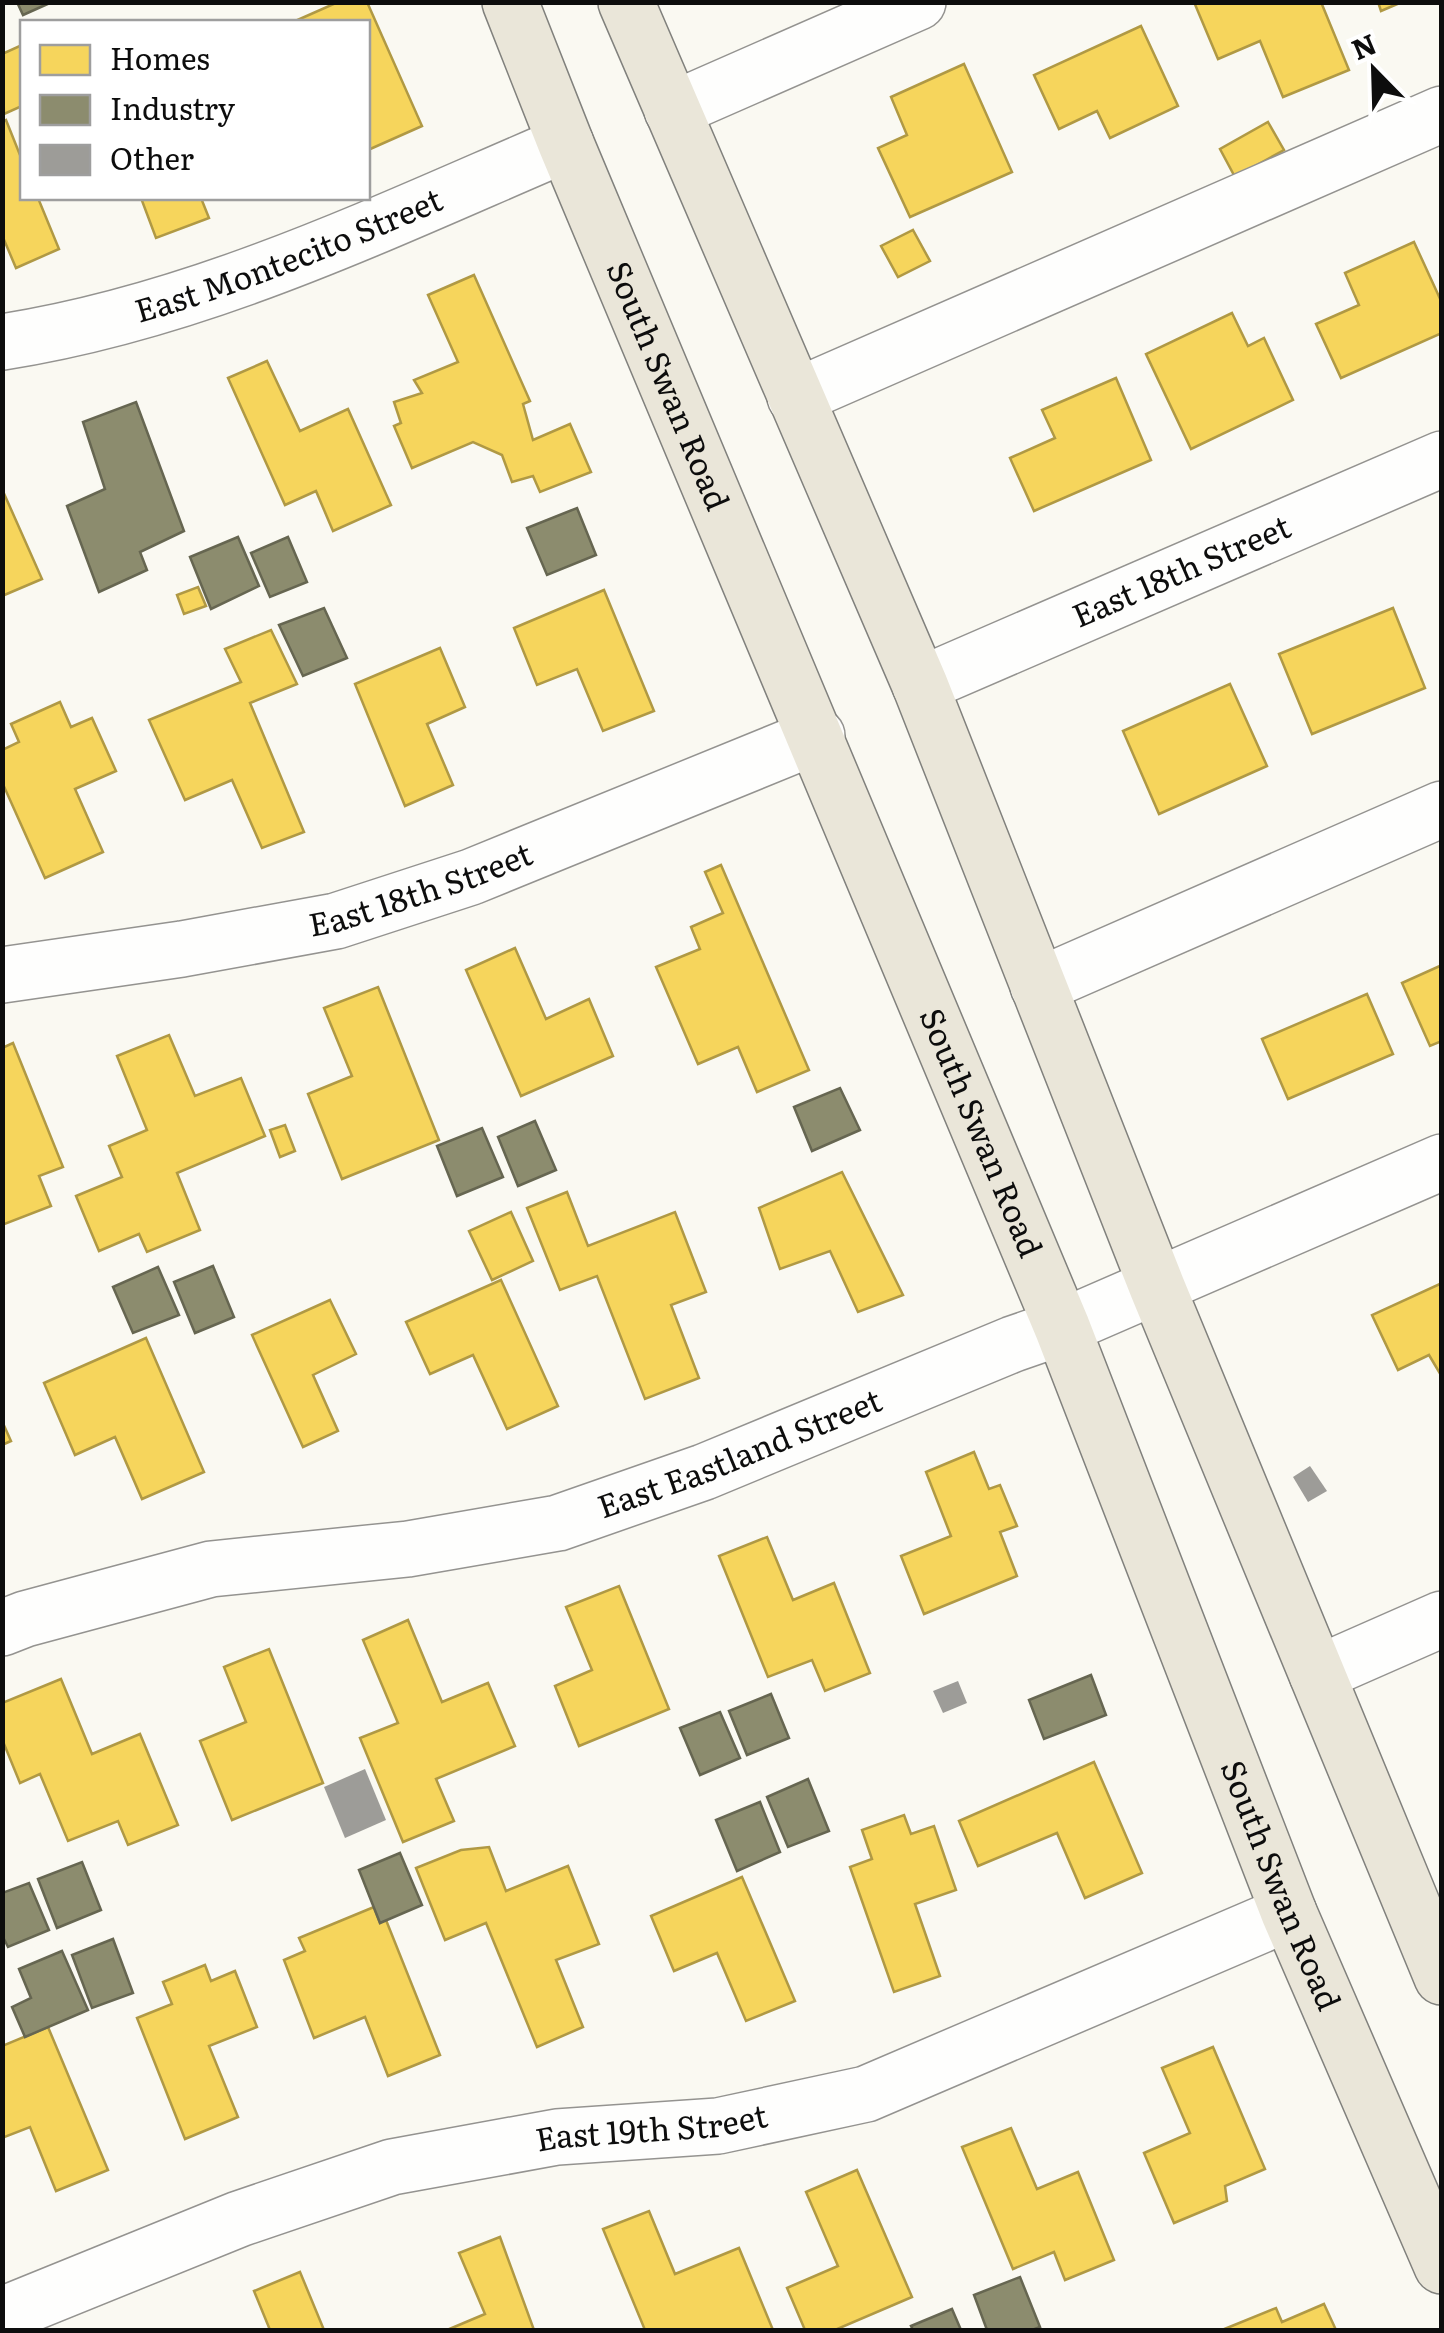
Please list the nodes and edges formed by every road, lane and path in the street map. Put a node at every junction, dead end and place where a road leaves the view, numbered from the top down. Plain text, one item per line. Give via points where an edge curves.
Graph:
1 (510, 2) edge
2 (626, 2) edge
3 (918, 2) edge
4 (672, 110) junction
5 (1442, 114) edge
6 (566, 144) junction
7 (2, 342) edge
8 (794, 398) junction
9 (1442, 459) edge
10 (920, 686) junction
11 (816, 736) junction
12 (1442, 809) edge
13 (2, 976) edge
14 (1038, 986) junction
15 (1442, 1162) edge
16 (1157, 1287) junction
17 (1062, 1327) junction
18 (1442, 1619) edge
19 (2, 1628) edge
20 (1316, 1674) junction
21 (1289, 1913) junction
22 (1442, 1977) edge
23 (1442, 2266) edge
24 (2, 2315) edge

1 - 6 main road, South Swan Road
2 - 4 main road
3 - 4 street
4 - 8 main road
5 - 8 street
6 - 7 street, East Montecito Street via 264,271 162,306
6 - 11 main road, South Swan Road
8 - 10 main road
9 - 10 street, East 18th Street
10 - 14 main road
11 - 13 street, East 18th Street via 471,878 336,921
11 - 17 main road, South Swan Road
12 - 14 street
14 - 16 main road
15 - 16 street, East Eastland Street
16 - 17 street, East Eastland Street
16 - 20 main road
17 - 19 street, East Eastland Street via 704,1472 558,1523 408,1549 211,1568
17 - 21 main road, South Swan Road
18 - 20 street
20 - 22 main road
21 - 23 main road, South Swan Road
21 - 24 street, East 19th Street via 866,2094 718,2126 557,2137 392,2167 239,2219

